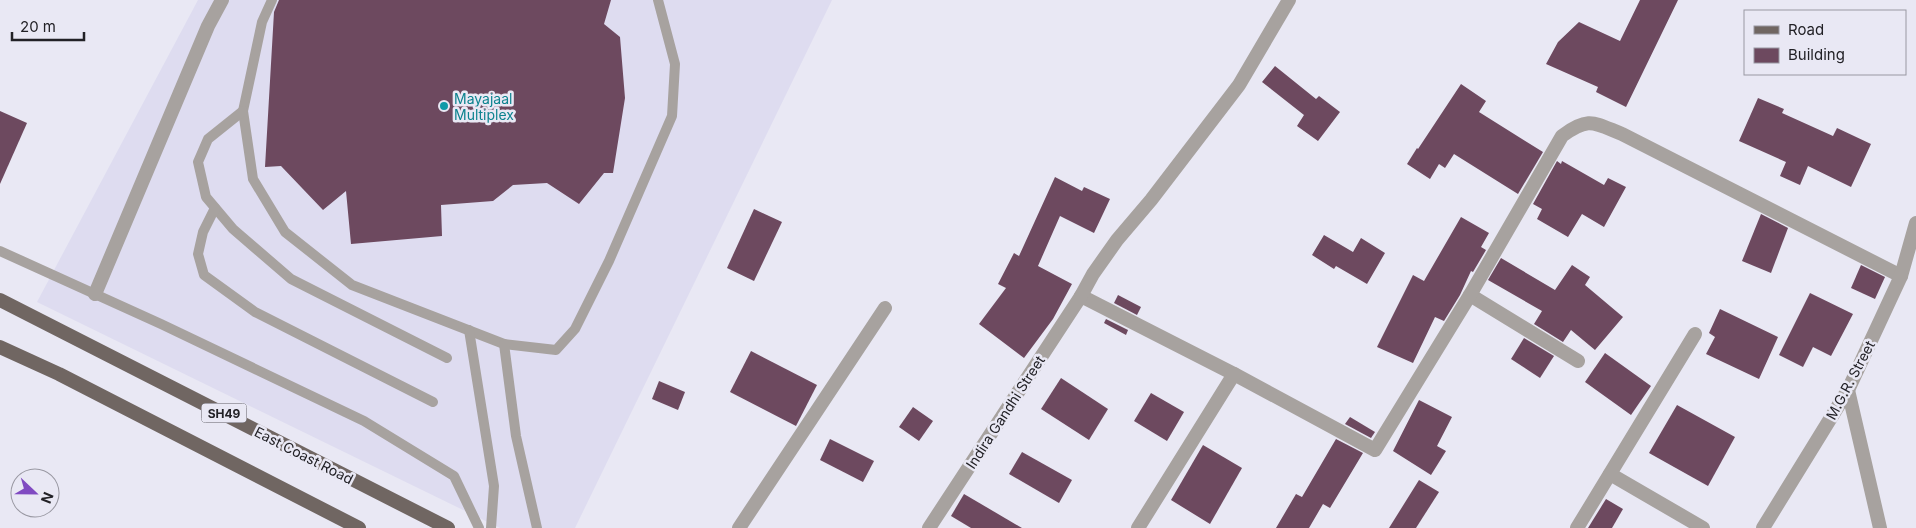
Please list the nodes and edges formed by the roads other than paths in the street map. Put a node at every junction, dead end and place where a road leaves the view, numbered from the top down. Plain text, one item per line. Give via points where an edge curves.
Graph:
1 (222, 0) edge
2 (272, 0) edge
3 (658, 0) edge
4 (1290, 0) edge
5 (243, 111) junction
6 (215, 208) junction
7 (1916, 223) edge
8 (0, 251) edge
9 (1901, 276) junction
10 (96, 294) junction
11 (1470, 295) junction
12 (1081, 296) junction
13 (0, 300) edge
14 (885, 308) dead end
15 (469, 330) junction
16 (1695, 334) dead end
17 (504, 344) junction
18 (0, 347) edge
19 (447, 358) dead end
20 (1578, 361) dead end
21 (1234, 374) junction
22 (1848, 390) junction
23 (433, 402) dead end
24 (1610, 474) junction
25 (359, 528) edge
26 (448, 528) edge
27 (479, 528) edge
28 (491, 528) edge
29 (537, 528) edge
30 (739, 528) edge
31 (929, 528) edge
32 (1138, 528) edge
33 (1577, 528) edge
34 (1702, 528) edge
35 (1763, 528) edge
36 (1880, 528) edge

1 - 10 street via 208,26
2 - 5 lane via 262,22
3 - 17 lane via 675,64 672,116 609,261 575,329 556,350
4 - 12 street, Indira Gandhi Street via 1239,85 1117,240
5 - 6 lane via 208,139 198,162 206,198
5 - 15 lane via 253,179 285,232 352,284
6 - 19 lane via 232,229 291,279
6 - 23 lane via 202,232 198,254 204,275 255,312
7 - 9 street, M.G.R. Street
8 - 10 lane
9 - 11 street via 1622,134 1592,122 1576,125 1562,136
9 - 22 street, M.G.R. Street
10 - 27 lane via 364,421 405,446 454,476
11 - 20 street
11 - 21 street via 1375,450
12 - 21 street
12 - 31 street, Indira Gandhi Street
13 - 26 main road, East Coast Road / SH49
14 - 30 street
15 - 17 lane
15 - 28 lane via 494,486
16 - 24 street
17 - 29 lane via 516,436
18 - 25 main road
21 - 32 street
22 - 35 street, M.G.R. Street
22 - 36 street
24 - 33 street
24 - 34 street

